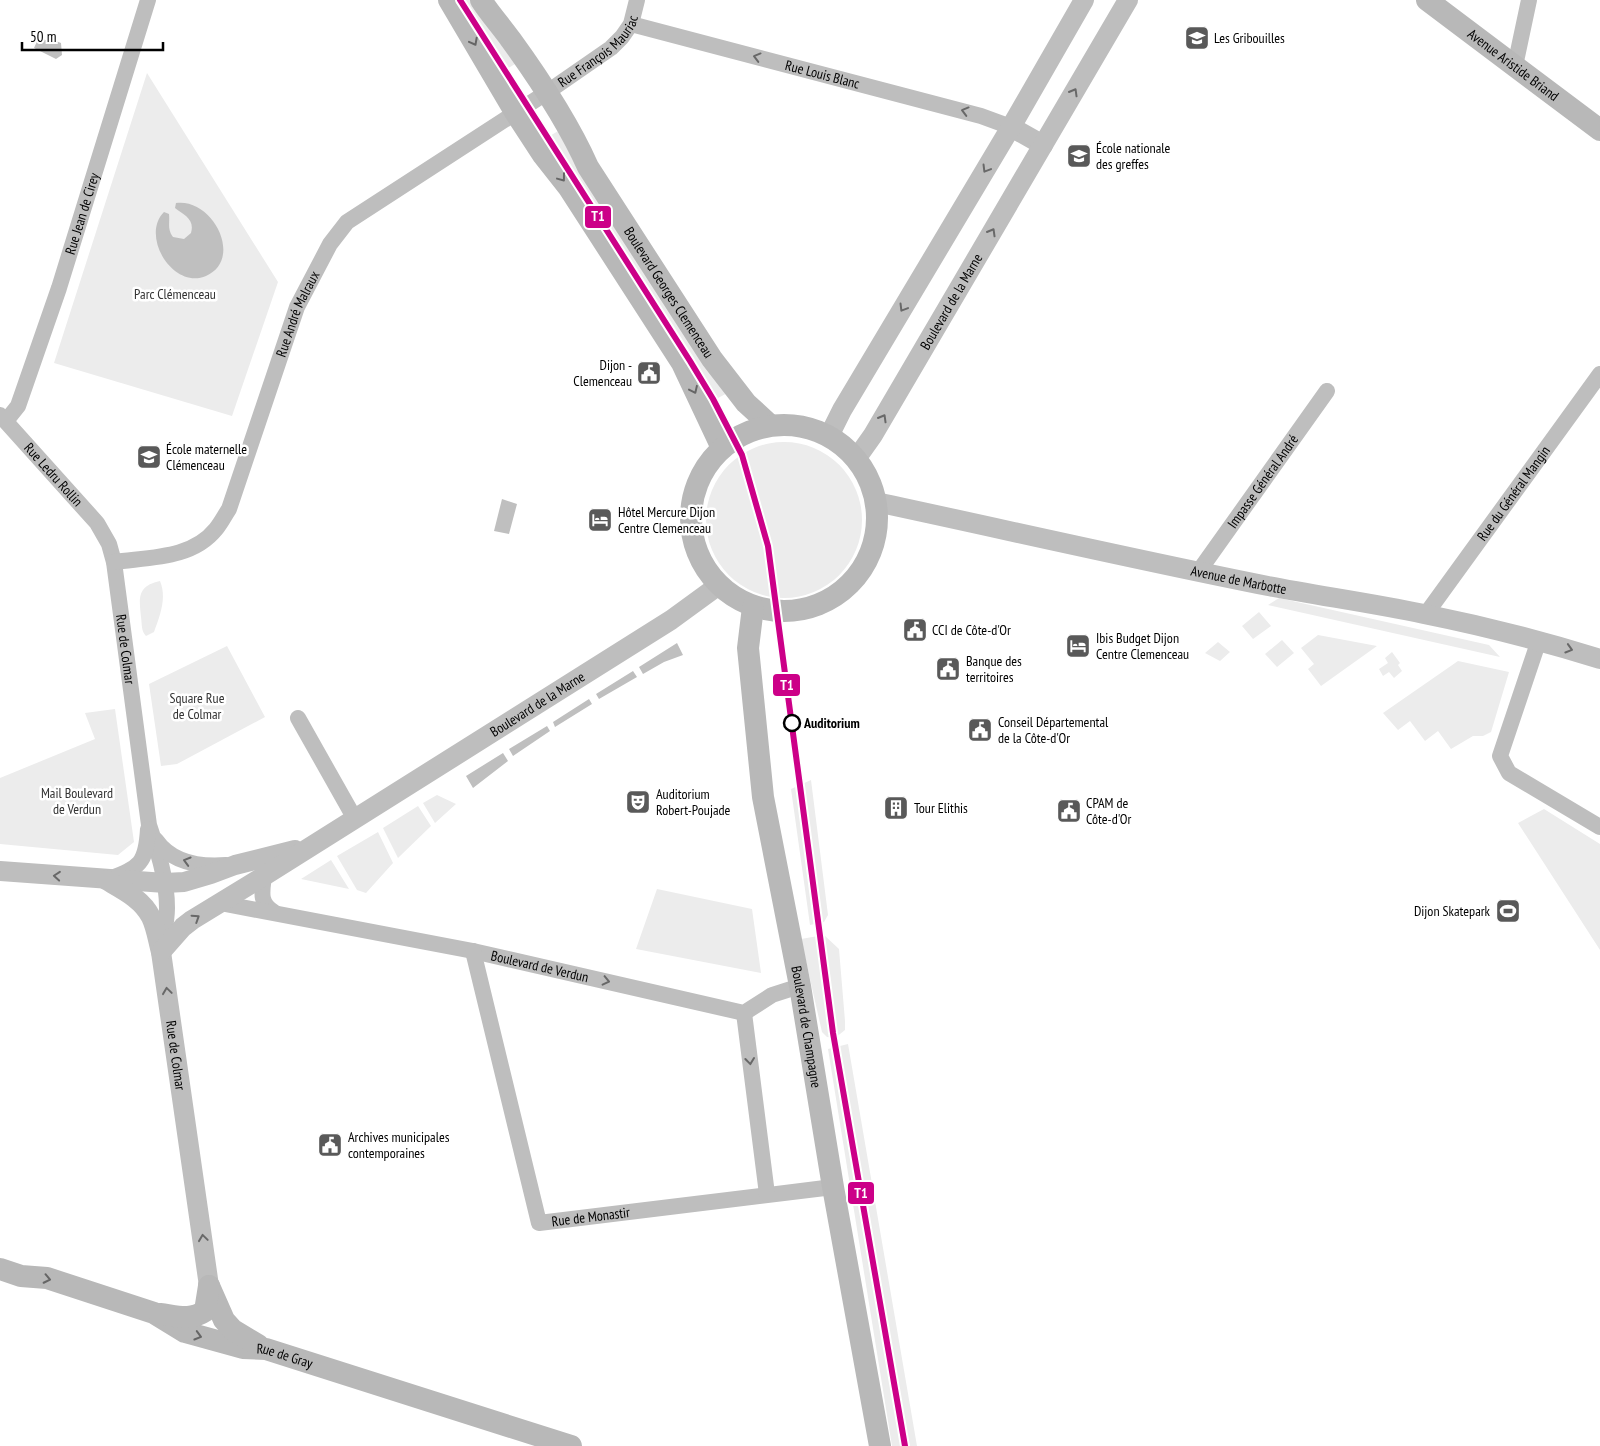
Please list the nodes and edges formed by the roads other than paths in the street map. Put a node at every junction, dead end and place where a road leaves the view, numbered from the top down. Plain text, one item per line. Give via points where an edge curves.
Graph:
1 (148, 0) edge
2 (449, 0) edge
3 (480, 0) edge
4 (637, 0) edge
5 (1084, 0) edge
6 (1128, 0) edge
7 (1427, 0) edge
8 (1529, 0) edge
9 (631, 24) junction
10 (1515, 66) junction
11 (546, 93) junction
12 (515, 112) junction
13 (1012, 127) junction
14 (1600, 130) edge
15 (1043, 144) junction
16 (1600, 374) edge
17 (1327, 391) dead end
18 (3, 418) edge
19 (770, 425) junction
20 (830, 436) junction
21 (722, 448) junction
22 (856, 458) junction
23 (876, 502) junction
24 (105, 534) joint
25 (114, 562) junction
26 (1199, 571) junction
27 (719, 585) junction
28 (753, 607) junction
29 (1426, 614) junction
30 (1539, 640) junction
31 (1600, 659) edge
32 (298, 718) dead end
33 (355, 819) junction
34 (149, 825) junction
35 (1600, 827) edge
36 (312, 845) junction
37 (235, 865) junction
38 (0, 871) edge
39 (264, 876) junction
40 (106, 880) junction
41 (166, 883) junction
42 (220, 903) junction
43 (274, 912) junction
44 (473, 951) junction
45 (161, 952) junction
46 (800, 986) junction
47 (744, 1013) junction
48 (833, 1187) junction
49 (767, 1194) junction
50 (0, 1269) edge
51 (210, 1286) junction
52 (154, 1313) junction
53 (266, 1349) junction
54 (571, 1446) edge
55 (880, 1446) edge

1 - 18 street, Rue Jean de Cirey via 59,288 18,406
2 -> 12 main road, Boulevard Georges Clemenceau
3 - 11 main road, Boulevard Georges Clemenceau
4 - 9 street, Rue François Mauriac
5 - 13 street
15 -> 6 street, Boulevard de la Marne
7 - 10 main road, Avenue Aristide Briand
8 - 10 street
9 - 11 street, Rue François Mauriac via 611,48
13 -> 9 street, Rue Louis Blanc via 971,113
10 - 14 main road, Avenue Aristide Briand
11 - 12 street, Rue André Malraux
11 - 19 main road, Boulevard Georges Clemenceau via 578,144 588,167 712,359 746,403
12 -> 21 main road, Boulevard Georges Clemenceau via 569,188 682,363
12 - 25 street, Rue André Malraux via 347,222 330,244 298,307 229,509 216,529 204,541 176,554
13 - 15 street
13 -> 20 street via 842,410
22 -> 15 street, Boulevard de la Marne via 873,435
16 - 29 street, Rue du Général Mangin
17 - 26 street, Impasse Général André
18 - 24 street, Rue Ledru Rollin
19 - 20 main road via 800,426
19 - 21 main road via 742,434
20 - 22 main road
21 - 27 main road via 711,459 696,486 690,516 695,546 709,574
22 - 23 main road via 869,479
23 - 26 street, Avenue de Marbotte
23 - 28 main road via 877,520 872,547 861,571 849,585 836,596 803,610 785,612
24 - 25 street, Rue de Colmar
25 - 34 street, Rue de Colmar
26 - 29 street, Avenue de Marbotte
27 - 28 main road
27 - 33 street, Boulevard de la Marne via 671,620
28 - 46 main road, Boulevard de Champagne via 748,648 763,797
29 - 30 street, Avenue de Marbotte
30 -> 31 street, Avenue de Marbotte
30 - 35 street via 1500,756 1509,772
32 - 33 street
33 - 36 street, Boulevard de la Marne
37 -> 34 street, Boulevard de la Marne via 207,866 173,857 163,850
34 - 40 street, Rue de Colmar via 142,861
34 - 41 street, Rue de Colmar
36 - 37 street, Boulevard de la Marne
36 - 39 street, Boulevard de la Marne
37 - 41 street, Boulevard de la Marne via 184,882
40 -> 38 street, Boulevard de la Marne
39 - 42 street, Boulevard de la Marne
39 - 43 street via 263,902
40 - 41 street, Boulevard de la Marne
40 - 45 street via 141,903 151,917
41 - 45 street, Rue de Colmar via 167,909
42 - 43 street, Boulevard de Verdun
45 -> 42 street, Boulevard de la Marne via 188,923
43 - 44 street, Boulevard de Verdun
44 -> 47 street, Boulevard de Verdun
44 - 49 street, Rue de Monastir via 539,1223
51 -> 45 street, Rue de Colmar
46 - 47 street via 772,995
46 - 48 main road, Boulevard de Champagne
47 -> 49 street
48 - 49 street, Rue de Monastir
48 - 55 main road, Boulevard de Champagne
50 -> 52 main road, Rue de Gray via 21,1276 47,1278
51 - 52 main road, Rue de Colmar via 206,1311 200,1315 190,1318
51 - 53 main road, Rue de Colmar via 224,1320 233,1330
52 -> 53 main road, Rue de Gray via 185,1332 243,1348
53 - 54 main road, Rue de Gray

